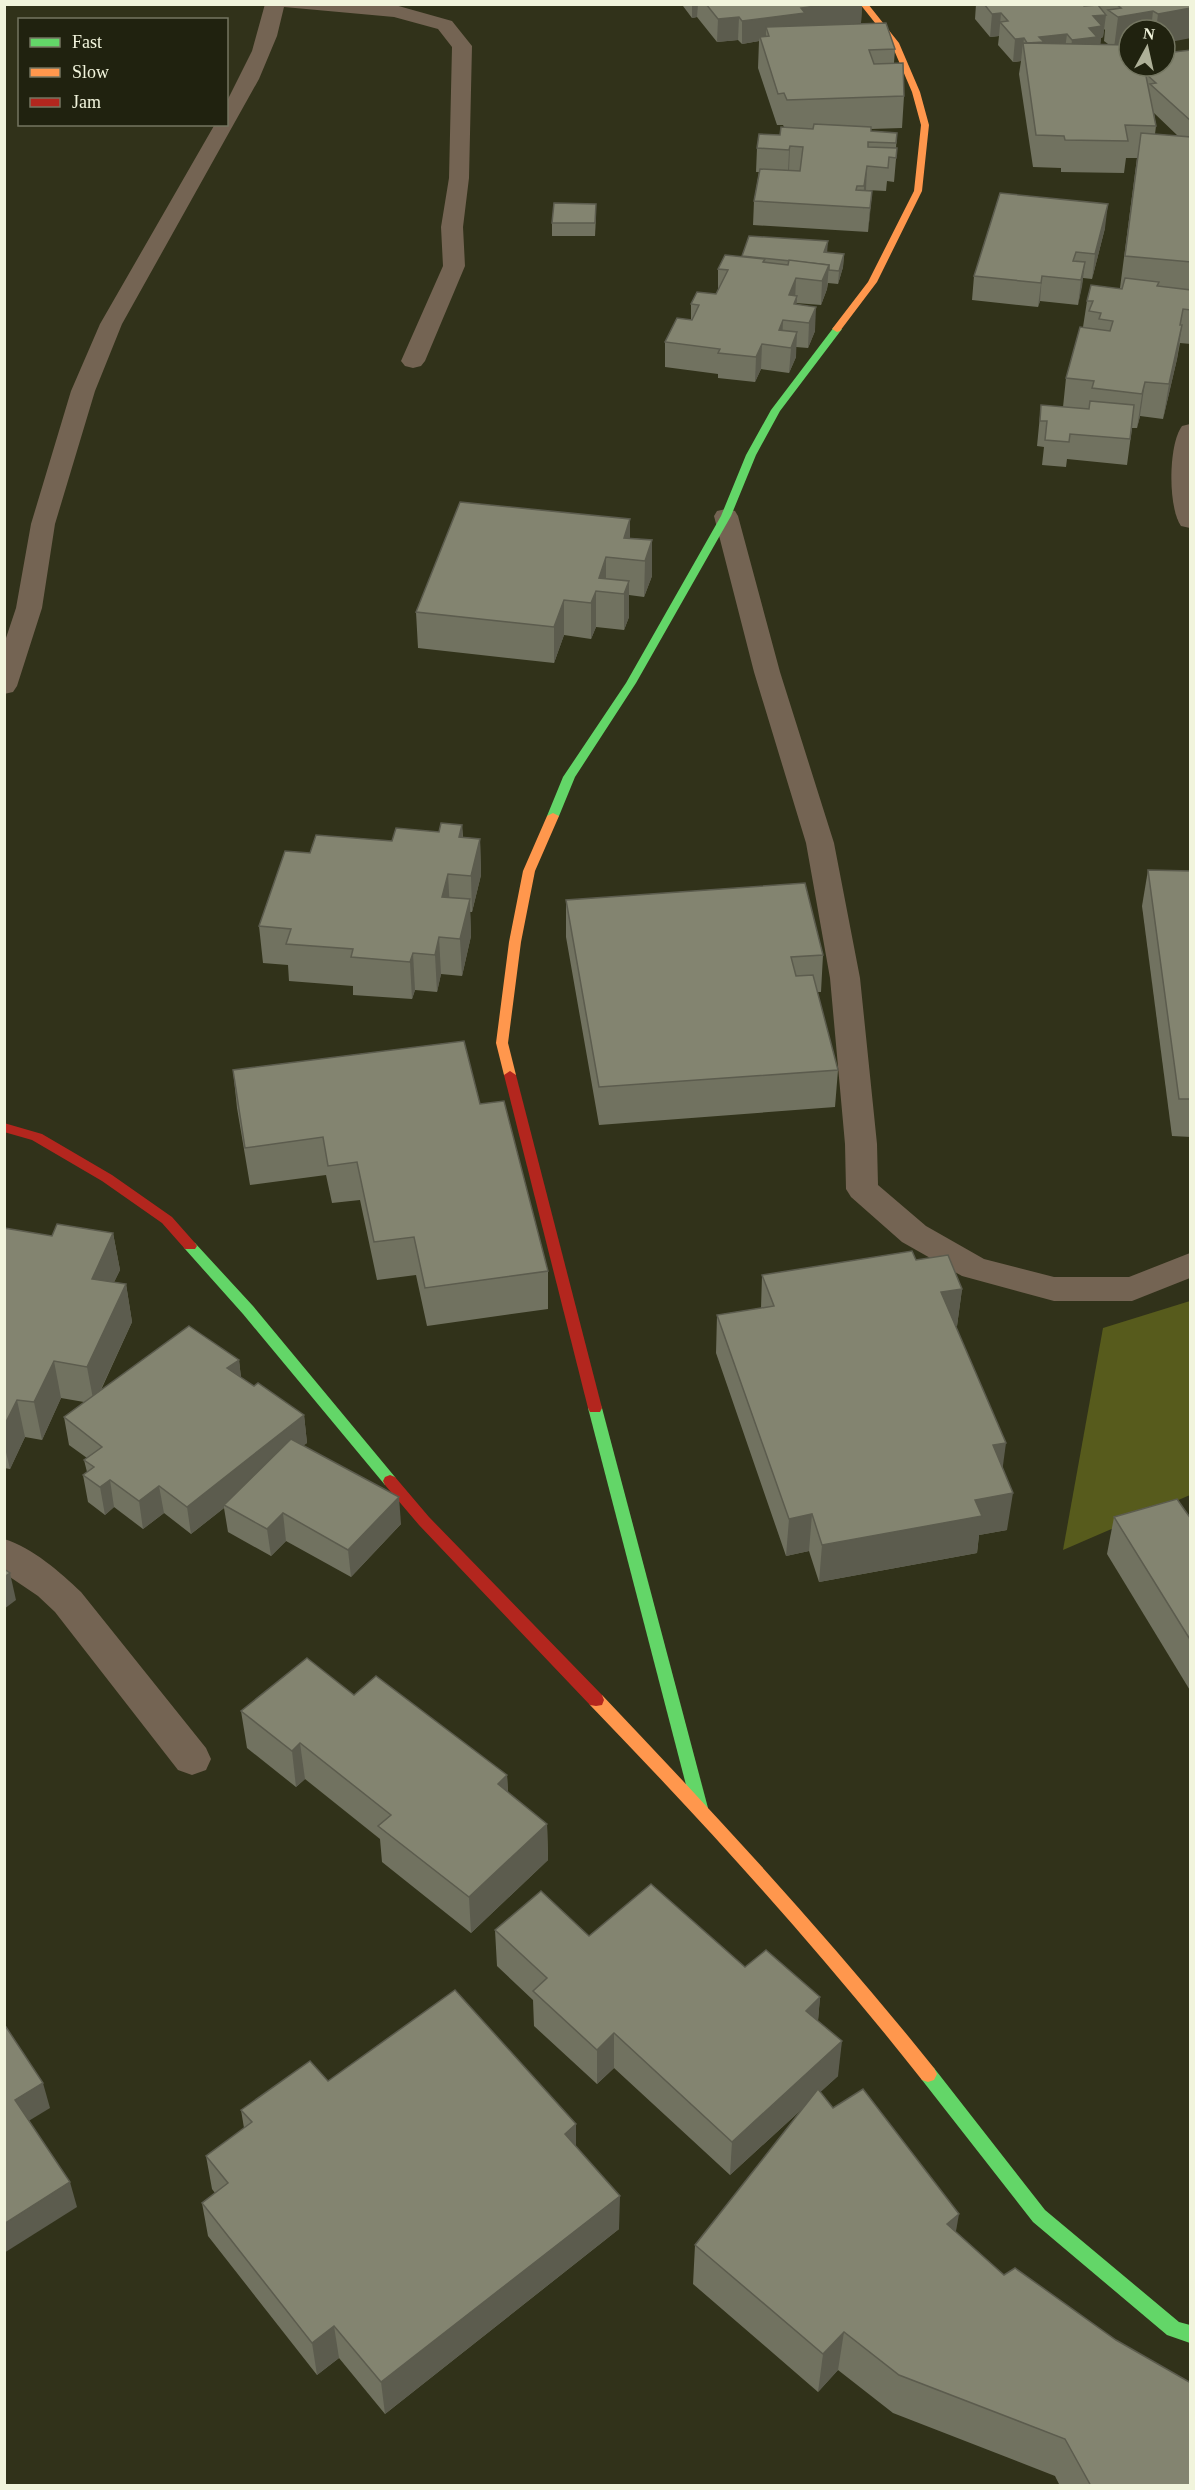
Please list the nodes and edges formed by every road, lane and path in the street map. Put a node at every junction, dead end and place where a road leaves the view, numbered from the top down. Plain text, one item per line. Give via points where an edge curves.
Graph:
1 (275, 4) edge
2 (291, 4) edge
3 (864, 4) edge
4 (228, 119) edge
5 (224, 126) edge
6 (413, 361) dead end
7 (1191, 431) edge
8 (726, 516) junction
9 (1191, 521) edge
10 (4, 686) edge
11 (4, 1127) edge
12 (1191, 1265) edge
13 (4, 1553) edge
14 (192, 1759) dead end
15 (700, 1808) junction
16 (1191, 2334) edge

1 - 4 street via 269,36
2 - 6 street via 395,11 445,26 462,46 459,178 452,227 454,266
3 - 8 street via 895,43 916,92 925,125 918,191 872,282 776,410 751,455
5 - 10 street via 111,324 82,391 43,524 29,608
7 - 9 street via 1184,461 1187,515
8 - 12 street via 764,661 820,843 845,978 862,1189 915,1234 974,1268 1054,1289 1132,1289
8 - 15 street via 631,684 564,788 529,871 502,1043
11 - 15 street via 37,1137 107,1178 167,1220 248,1310 424,1521
13 - 14 street via 68,1602
15 - 16 street via 885,2019 1039,2216 1174,2329

